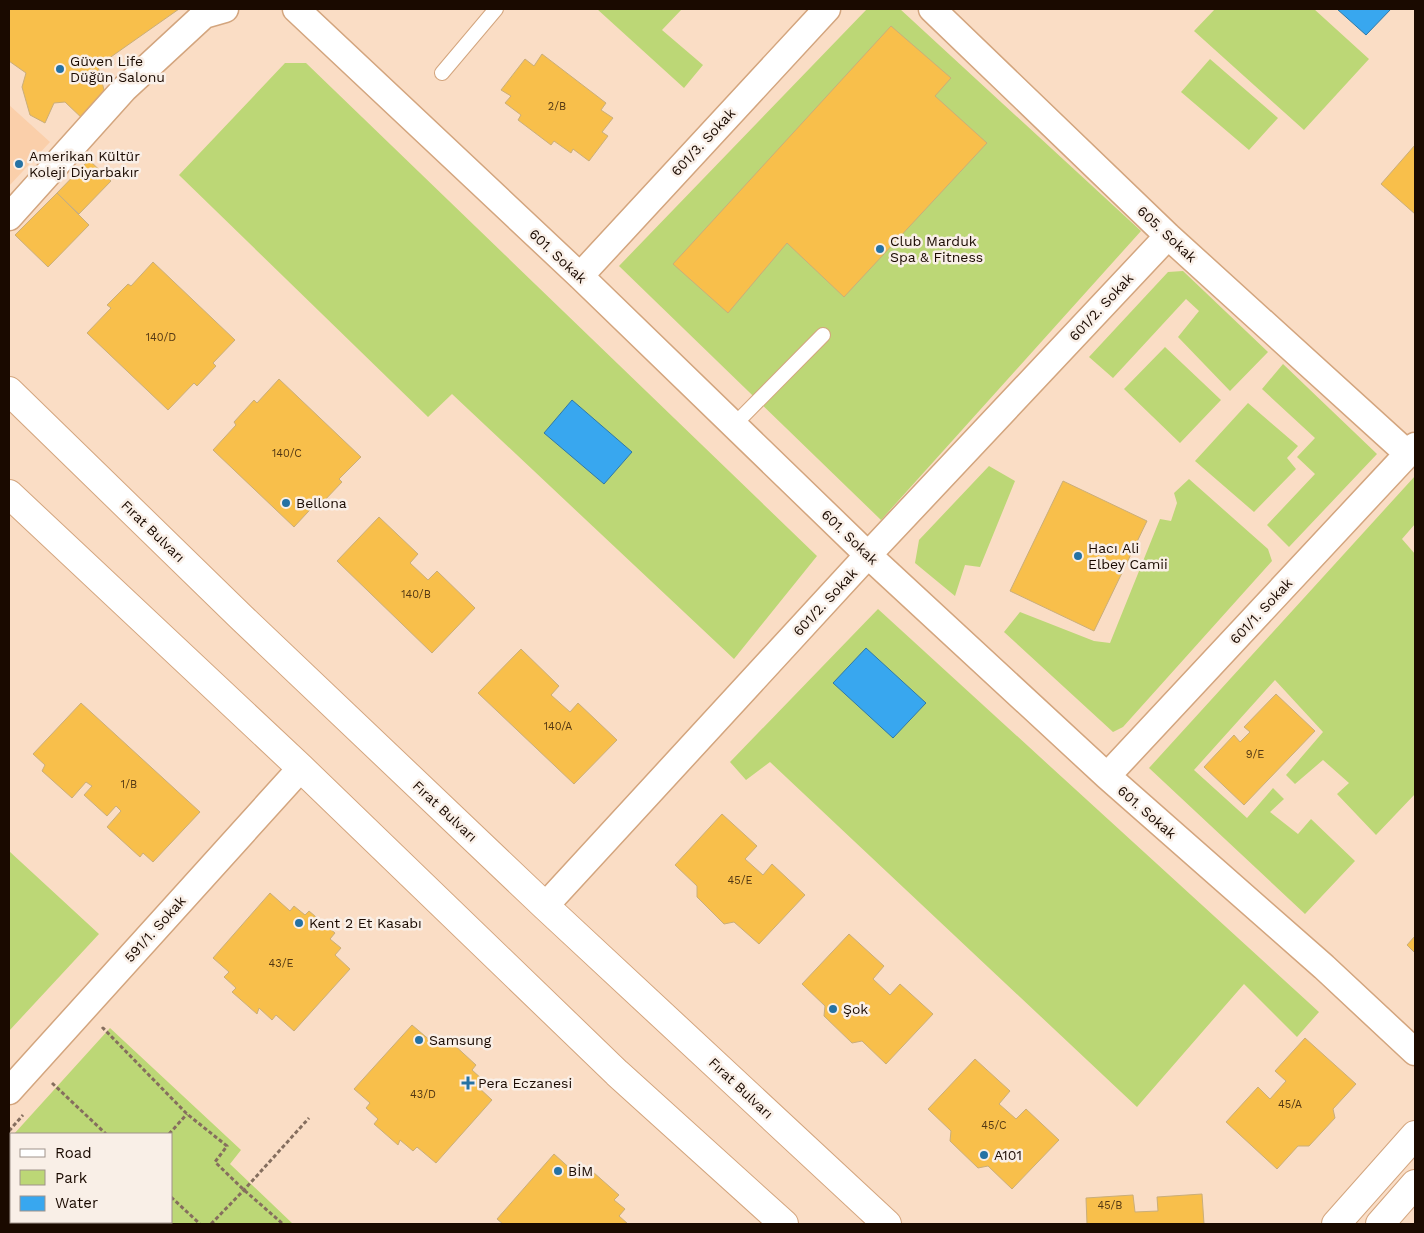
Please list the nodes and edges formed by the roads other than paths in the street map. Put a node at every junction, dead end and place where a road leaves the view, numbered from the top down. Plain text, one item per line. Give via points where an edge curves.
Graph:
1 (225, 9) edge
2 (296, 9) edge
3 (496, 9) edge
4 (827, 9) edge
5 (932, 9) edge
6 (442, 73) dead end
7 (9, 217) edge
8 (1168, 236) junction
9 (580, 276) junction
10 (823, 335) dead end
11 (9, 391) edge
12 (734, 425) junction
13 (1412, 450) edge
14 (9, 494) edge
15 (868, 555) junction
16 (301, 768) junction
17 (1107, 776) junction
18 (545, 906) junction
19 (1415, 1052) edge
20 (9, 1091) edge
21 (1415, 1135) edge
22 (1415, 1184) edge
23 (784, 1224) edge
24 (888, 1224) edge
25 (1336, 1224) edge
26 (1380, 1224) edge

1 - 7 street via 204,15 124,89
2 - 9 street, 601. Sokak
3 - 6 lane
4 - 9 street, 601/3. Sokak
5 - 8 street, 605. Sokak
8 - 13 street, 605. Sokak
8 - 15 street, 601/2. Sokak
9 - 12 street, 601. Sokak
10 - 12 lane
11 - 18 main road, Fırat Bulvarı
12 - 15 street, 601. Sokak
13 - 17 street, 601/1. Sokak
14 - 16 main road
15 - 17 street, 601. Sokak
15 - 18 street, 601/2. Sokak
16 - 20 street, 591/1. Sokak
16 - 23 main road via 596,1053
17 - 19 street, 601. Sokak via 1324,967
18 - 24 main road, Fırat Bulvarı
21 - 25 main road
22 - 26 main road

